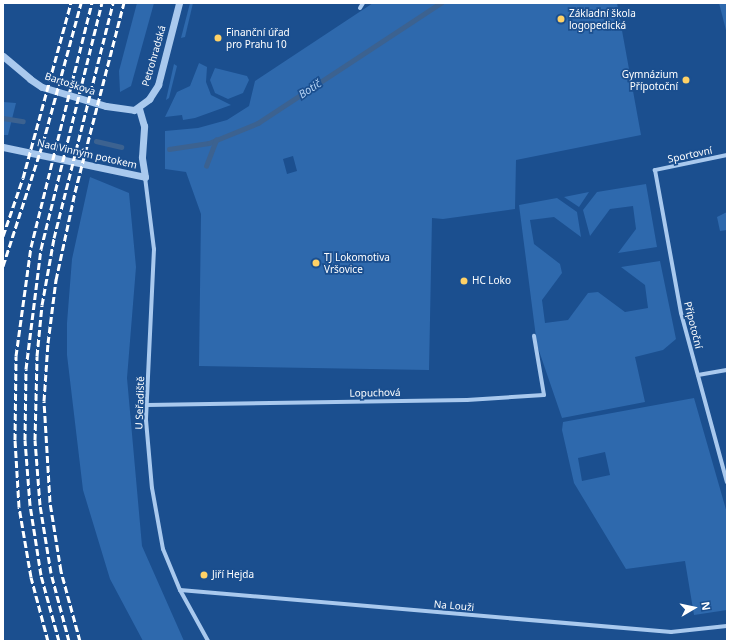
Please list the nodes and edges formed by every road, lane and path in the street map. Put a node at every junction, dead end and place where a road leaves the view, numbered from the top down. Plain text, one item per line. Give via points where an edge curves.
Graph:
1 (179, 3) edge
2 (363, 3) edge
3 (360, 8) dead end
4 (3, 56) edge
5 (139, 108) junction
6 (3, 147) edge
7 (727, 155) edge
8 (655, 170) joint
9 (146, 177) junction
10 (534, 336) dead end
11 (727, 370) edge
12 (698, 375) junction
13 (147, 405) junction
14 (727, 482) edge
15 (180, 590) junction
16 (727, 626) edge
17 (208, 641) edge

1 - 5 street, Petrohradská via 158,85 150,99
2 - 3 street
4 - 5 street, Bartoškova via 42,86 122,110
5 - 9 street, Nad Vinným potokem via 144,126 142,157
6 - 9 street, Nad Vinným potokem
7 - 8 street, Sportovní
8 - 12 street, Přípotoční via 681,313
9 - 13 street, U Seřadiště via 154,249
10 - 13 street, Lopuchová via 544,395 467,400
11 - 12 street
12 - 14 street, Přípotoční
13 - 15 street, U Seřadiště via 152,488 163,549
15 - 16 street, Na Louži via 671,632
15 - 17 street, U Seřadiště

